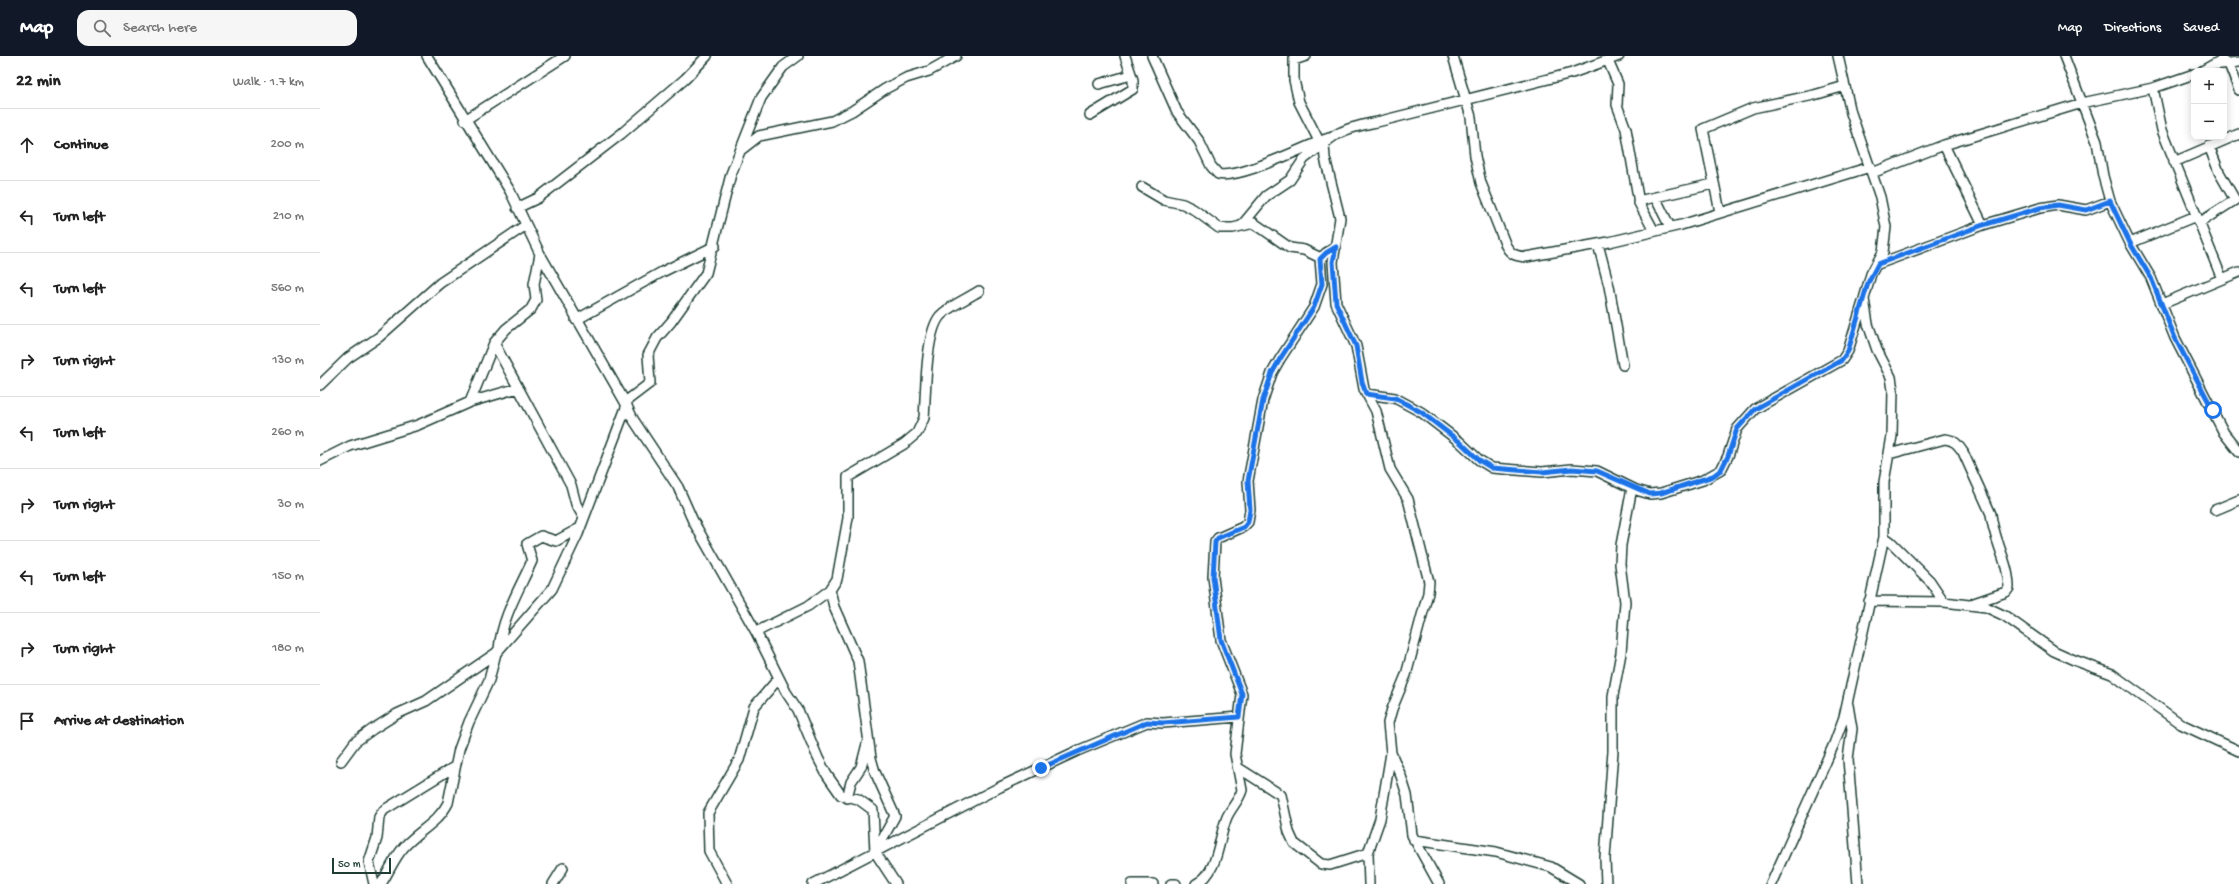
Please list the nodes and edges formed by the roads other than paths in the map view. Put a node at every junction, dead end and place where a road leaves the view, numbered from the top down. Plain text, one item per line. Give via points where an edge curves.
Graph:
1 (427, 56) edge
2 (565, 56) edge
3 (707, 56) edge
4 (798, 56) edge
5 (956, 56) edge
6 (1125, 56) edge
7 (1152, 56) edge
8 (1306, 56) edge
9 (1453, 56) edge
10 (1619, 56) edge
11 (1838, 56) edge
12 (2064, 56) edge
13 (1294, 58) edge
14 (2224, 60) edge
15 (1608, 61) junction
16 (2239, 62) edge
17 (2208, 68) edge
18 (1130, 75) junction
19 (2191, 75) edge
20 (1099, 84) dead end
21 (1845, 86) junction
22 (2153, 88) junction
23 (2239, 90) edge
24 (1466, 100) junction
25 (2082, 103) junction
26 (1090, 115) dead end
27 (465, 120) junction
28 (2239, 134) edge
29 (1325, 141) junction
30 (1944, 145) junction
31 (2209, 146) junction
32 (741, 150) junction
33 (2174, 162) junction
34 (1871, 170) junction
35 (1713, 184) junction
36 (1142, 187) dead end
37 (1655, 198) junction
38 (1638, 201) junction
39 (2110, 201) junction
40 (517, 208) junction
41 (1720, 212) junction
42 (2198, 219) junction
43 (526, 225) junction
44 (1242, 225) junction
45 (1983, 225) junction
46 (1670, 227) junction
47 (1654, 231) junction
48 (2130, 243) junction
49 (1598, 244) junction
50 (715, 246) junction
51 (1336, 247) junction
52 (540, 254) junction
53 (1321, 258) junction
54 (1878, 264) junction
55 (2239, 272) edge
56 (2222, 279) junction
57 (979, 291) dead end
58 (1864, 299) junction
59 (2162, 304) junction
60 (576, 320) junction
61 (494, 343) junction
62 (1623, 365) dead end
63 (320, 385) edge
64 (518, 388) junction
65 (1366, 394) junction
66 (470, 402) junction
67 (626, 404) junction
68 (2239, 452) edge
69 (1889, 454) junction
70 (320, 461) edge
71 (1632, 488) junction
72 (2239, 500) edge
73 (2215, 510) dead end
74 (584, 518) junction
75 (580, 528) junction
76 (1884, 537) junction
77 (830, 590) junction
78 (1869, 601) junction
79 (1944, 602) junction
80 (1970, 604) junction
81 (756, 632) junction
82 (498, 651) junction
83 (778, 678) junction
84 (1848, 704) junction
85 (1239, 717) junction
86 (868, 739) junction
87 (2239, 751) edge
88 (1391, 753) junction
89 (341, 761) dead end
90 (454, 767) junction
91 (1236, 767) junction
92 (847, 798) junction
93 (1414, 840) junction
94 (875, 852) junction
95 (1368, 854) junction
96 (563, 868) dead end
97 (374, 884) edge
98 (381, 884) edge
99 (553, 884) edge
100 (727, 884) edge
101 (813, 884) edge
102 (896, 884) edge
103 (1132, 884) edge
104 (1153, 884) edge
105 (1171, 884) edge
106 (1176, 884) edge
107 (1196, 884) edge
108 (1369, 884) edge
109 (1439, 884) edge
110 (1579, 884) edge
111 (1606, 884) edge
112 (1771, 884) edge
113 (1858, 884) edge

1 - 27 street
2 - 27 street
3 - 40 street via 685,79 621,134 538,198
4 - 32 street via 783,67 761,98
5 - 32 street via 929,71 906,78 885,89 832,121 759,136
6 - 18 street
7 - 29 street via 1175,108 1199,140 1211,166 1218,174 1263,165
8 - 13 street
9 - 24 street
10 - 15 street
11 - 21 street
12 - 25 street
13 - 29 street via 1294,80 1299,102
14 - 16 street
14 - 17 street
14 - 23 street
15 - 24 street via 1572,74
15 - 38 street via 1618,84 1617,104 1626,129
18 - 20 street
18 - 26 street via 1134,86 1131,91
19 - 22 street
21 - 34 street via 1851,113
21 - 35 street via 1814,96 1753,108 1703,129
22 - 25 street
22 - 33 street via 2162,130 2170,145
24 - 29 street via 1360,125
24 - 49 street via 1481,183 1510,253 1526,257
25 - 30 street
25 - 39 street via 2097,142
27 - 40 street via 510,191
28 - 31 street
29 - 44 street via 1307,156 1290,180 1266,196
29 - 51 street via 1325,158 1340,218
30 - 34 street
30 - 45 street
31 - 33 street
31 - 42 street via 2234,200
32 - 50 street via 731,174
33 - 42 street
34 - 41 street
34 - 54 street via 1886,227 1883,252
35 - 37 street
35 - 41 street
36 - 44 street via 1164,200 1193,208 1218,228
37 - 38 street
37 - 46 street
38 - 47 street
39 - 45 street via 2080,210 2058,205 2049,206
39 - 48 street
40 - 43 street
41 - 46 street
42 - 48 street
42 - 56 street
43 - 52 street
43 - 63 street via 440,283 379,337 348,358
44 - 53 street via 1257,224 1290,248 1304,250
45 - 54 street
46 - 47 street
47 - 49 street
48 - 59 street via 2151,278
49 - 62 street via 1609,286
50 - 60 street
50 - 67 street via 706,274 657,338 648,354 650,382
51 - 53 street
51 - 65 street via 1333,262 1336,303 1356,346
52 - 60 street
52 - 61 street via 534,284 536,300 531,309 506,329
53 - 85 street via 1322,284 1314,307 1272,373 1263,400 1248,481 1248,522 1244,527 1218,538 1215,542 1213,577 1221,640 1242,694
54 - 58 street
55 - 56 street
56 - 59 street
57 - 77 street via 947,310 936,323 931,337 924,418 921,426 904,444 848,477 846,538 837,579
58 - 69 street via 1868,324 1877,350 1891,377 1892,436
58 - 71 street via 1848,351 1842,360 1755,409 1737,429 1721,470 1703,480 1661,493 1650,494
59 - 68 street via 2175,338 2224,433
60 - 67 street
61 - 64 street
61 - 66 street
64 - 66 street
64 - 74 street via 571,485 576,504
65 - 71 street via 1395,398 1421,412 1492,468 1542,472 1572,469 1597,471
65 - 88 street via 1376,411 1390,469 1408,499 1429,582 1406,675 1388,723
66 - 70 street via 418,425 350,446
67 - 74 street
67 - 81 street via 633,419 678,487 693,521
69 - 76 street via 1884,482
69 - 80 street via 1946,439 1952,440 1963,452 1991,514 2009,583 2006,592
71 - 111 street via 1621,545 1620,564 1625,602 1621,653 1613,696 1613,751 1605,858
72 - 73 street
74 - 75 street
75 - 82 street via 552,589
75 - 82 street via 556,541 541,536 527,544 532,561 522,586 508,608
76 - 78 street
76 - 79 street via 1930,581
77 - 81 street via 808,606
77 - 86 street via 834,607 858,661
78 - 79 street
78 - 84 street
79 - 80 street
80 - 87 street via 1994,610 2054,651 2112,674 2181,724
81 - 83 street
82 - 89 street via 426,701 397,714 373,729 355,742
82 - 90 street
83 - 92 street via 802,717 827,774 841,794
83 - 100 street via 754,707 738,760 708,813 709,851
84 - 112 street via 1834,744
84 - 113 street via 1852,729 1848,759
85 - 91 street
85 - 94 street via 1147,722 1000,787
86 - 92 street via 861,767 851,782
86 - 94 street via 875,772 895,816
88 - 93 street via 1407,795
88 - 95 street via 1380,819
90 - 97 street via 384,810 379,817 377,838 369,862
90 - 98 street via 448,803 444,810 437,820 405,846
91 - 95 street via 1281,795 1294,843 1321,864 1330,865
91 - 107 street via 1241,794 1226,818 1215,858 1206,877
92 - 94 street via 858,800 873,810
93 - 109 street
93 - 110 street via 1496,852 1551,867
94 - 101 street
94 - 102 street
95 - 108 street
96 - 99 street
103 - 104 street
105 - 106 street

